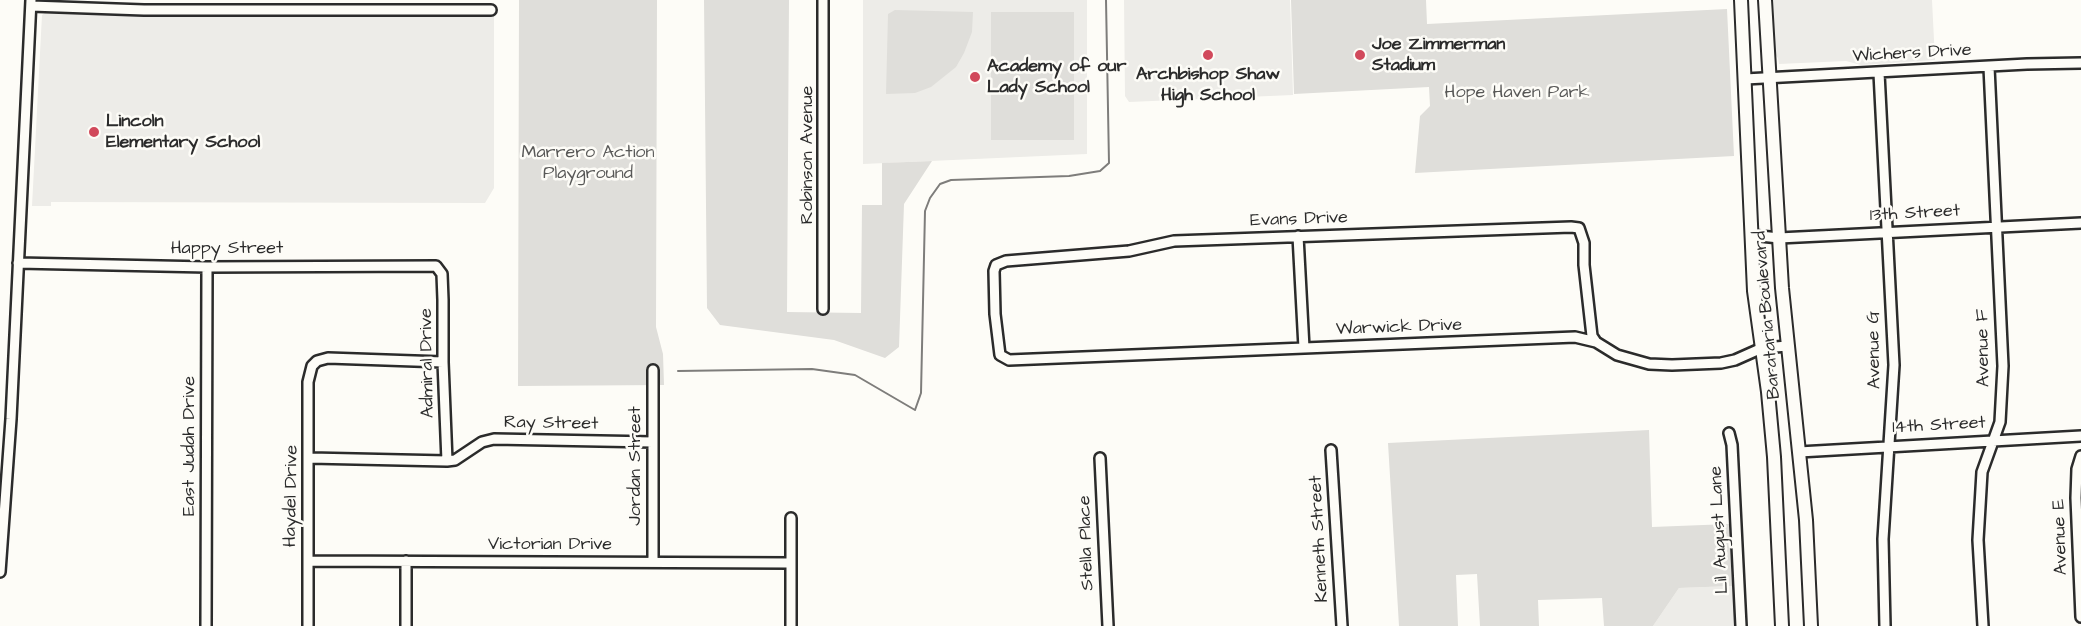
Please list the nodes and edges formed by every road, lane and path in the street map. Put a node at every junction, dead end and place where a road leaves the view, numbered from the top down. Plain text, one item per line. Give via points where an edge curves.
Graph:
1 (823, 0) edge
2 (1741, 0) edge
3 (1765, 0) edge
4 (31, 3) edge
5 (297, 4) edge
6 (491, 10) dead end
7 (2081, 63) edge
8 (1989, 67) junction
9 (1879, 73) junction
10 (1771, 78) junction
11 (1745, 79) junction
12 (2081, 222) edge
13 (1996, 226) junction
14 (1886, 233) junction
15 (1751, 235) junction
16 (1298, 236) junction
17 (1779, 238) junction
18 (18, 263) junction
19 (436, 266) joint
20 (207, 267) junction
21 (823, 309) dead end
22 (1596, 342) junction
23 (1788, 346) junction
24 (1304, 348) junction
25 (1762, 348) junction
26 (1003, 358) joint
27 (443, 362) junction
28 (653, 370) dead end
29 (0, 419) edge
30 (11, 419) junction
31 (1729, 433) dead end
32 (2081, 436) edge
33 (1993, 440) junction
34 (653, 442) junction
35 (1889, 446) junction
36 (1331, 450) dead end
37 (1799, 452) junction
38 (2081, 456) edge
39 (310, 458) junction
40 (1100, 458) dead end
41 (447, 461) junction
42 (791, 518) dead end
43 (308, 561) junction
44 (406, 561) junction
45 (653, 562) junction
46 (791, 563) junction
47 (0, 572) edge
48 (2081, 618) edge
49 (206, 626) edge
50 (308, 626) edge
51 (406, 626) edge
52 (791, 626) edge
53 (1108, 626) edge
54 (1341, 626) edge
55 (1741, 626) edge
56 (1782, 626) edge
57 (1811, 626) edge
58 (1885, 626) edge
59 (1983, 626) edge

1 - 21 street, Robinson Avenue
2 - 11 main road, Barataria Boulevard
3 - 10 main road, Barataria Boulevard
4 - 5 street via 144,10
4 - 18 street
5 - 6 street
7 - 8 street, Wichers Drive
8 - 9 street, Wichers Drive
8 - 13 street, Avenue F
9 - 10 street, Wichers Drive
9 - 14 street, Avenue G
10 - 11 street, Wichers Drive
10 - 17 main road, Barataria Boulevard
11 - 15 main road, Barataria Boulevard
12 - 13 street, 13th Street
13 - 14 street, 13th Street
13 - 33 street, Avenue F via 2003,366 2000,422
14 - 17 street, 13th Street
14 - 35 street, Avenue G via 1894,366
15 - 17 street, 13th Street
15 - 25 main road, Barataria Boulevard
16 - 22 street, Evans Drive via 1579,228 1584,243 1592,336
16 - 24 street
16 - 26 street, Evans Drive via 1174,241 1129,252 1006,261 996,265 994,314
17 - 23 main road, Barataria Boulevard
18 - 20 street, Happy Street
18 - 30 street
19 - 20 street, Happy Street
19 - 27 street, Admiral Drive via 442,283
20 - 49 street, East Judah Drive
22 - 24 street, Warwick Drive via 1575,337
22 - 25 street, Warwick Drive via 1617,355 1649,364 1672,365 1721,363
23 - 25 street, Warwick Drive
23 - 37 main road, Barataria Boulevard
24 - 26 street, Warwick Drive
25 - 56 main road, Barataria Boulevard via 1774,457
27 - 39 street, Haydel Drive via 328,358 317,361 308,382
27 - 41 street, Admiral Drive
28 - 34 street, Jordan Street
29 - 30 street
30 - 47 street
31 - 55 street, Lil August Lane
32 - 33 street, 14th Street
33 - 35 street, 14th Street
33 - 59 street, Avenue F via 1982,472 1978,540
34 - 41 street, Ray Street via 494,439
34 - 45 street, Jordan Street
35 - 37 street, 14th Street
35 - 58 street, Avenue G via 1883,539
36 - 54 street, Kenneth Street
37 - 57 main road, Barataria Boulevard
38 - 48 street, Avenue E via 2076,498
39 - 41 street, Ray Street
39 - 43 street, Haydel Drive
40 - 53 street, Stella Place
42 - 46 street
43 - 44 street, Victorian Drive
43 - 50 street, Haydel Drive
44 - 45 street, Victorian Drive
44 - 51 street
45 - 46 street, Victorian Drive
46 - 52 street

